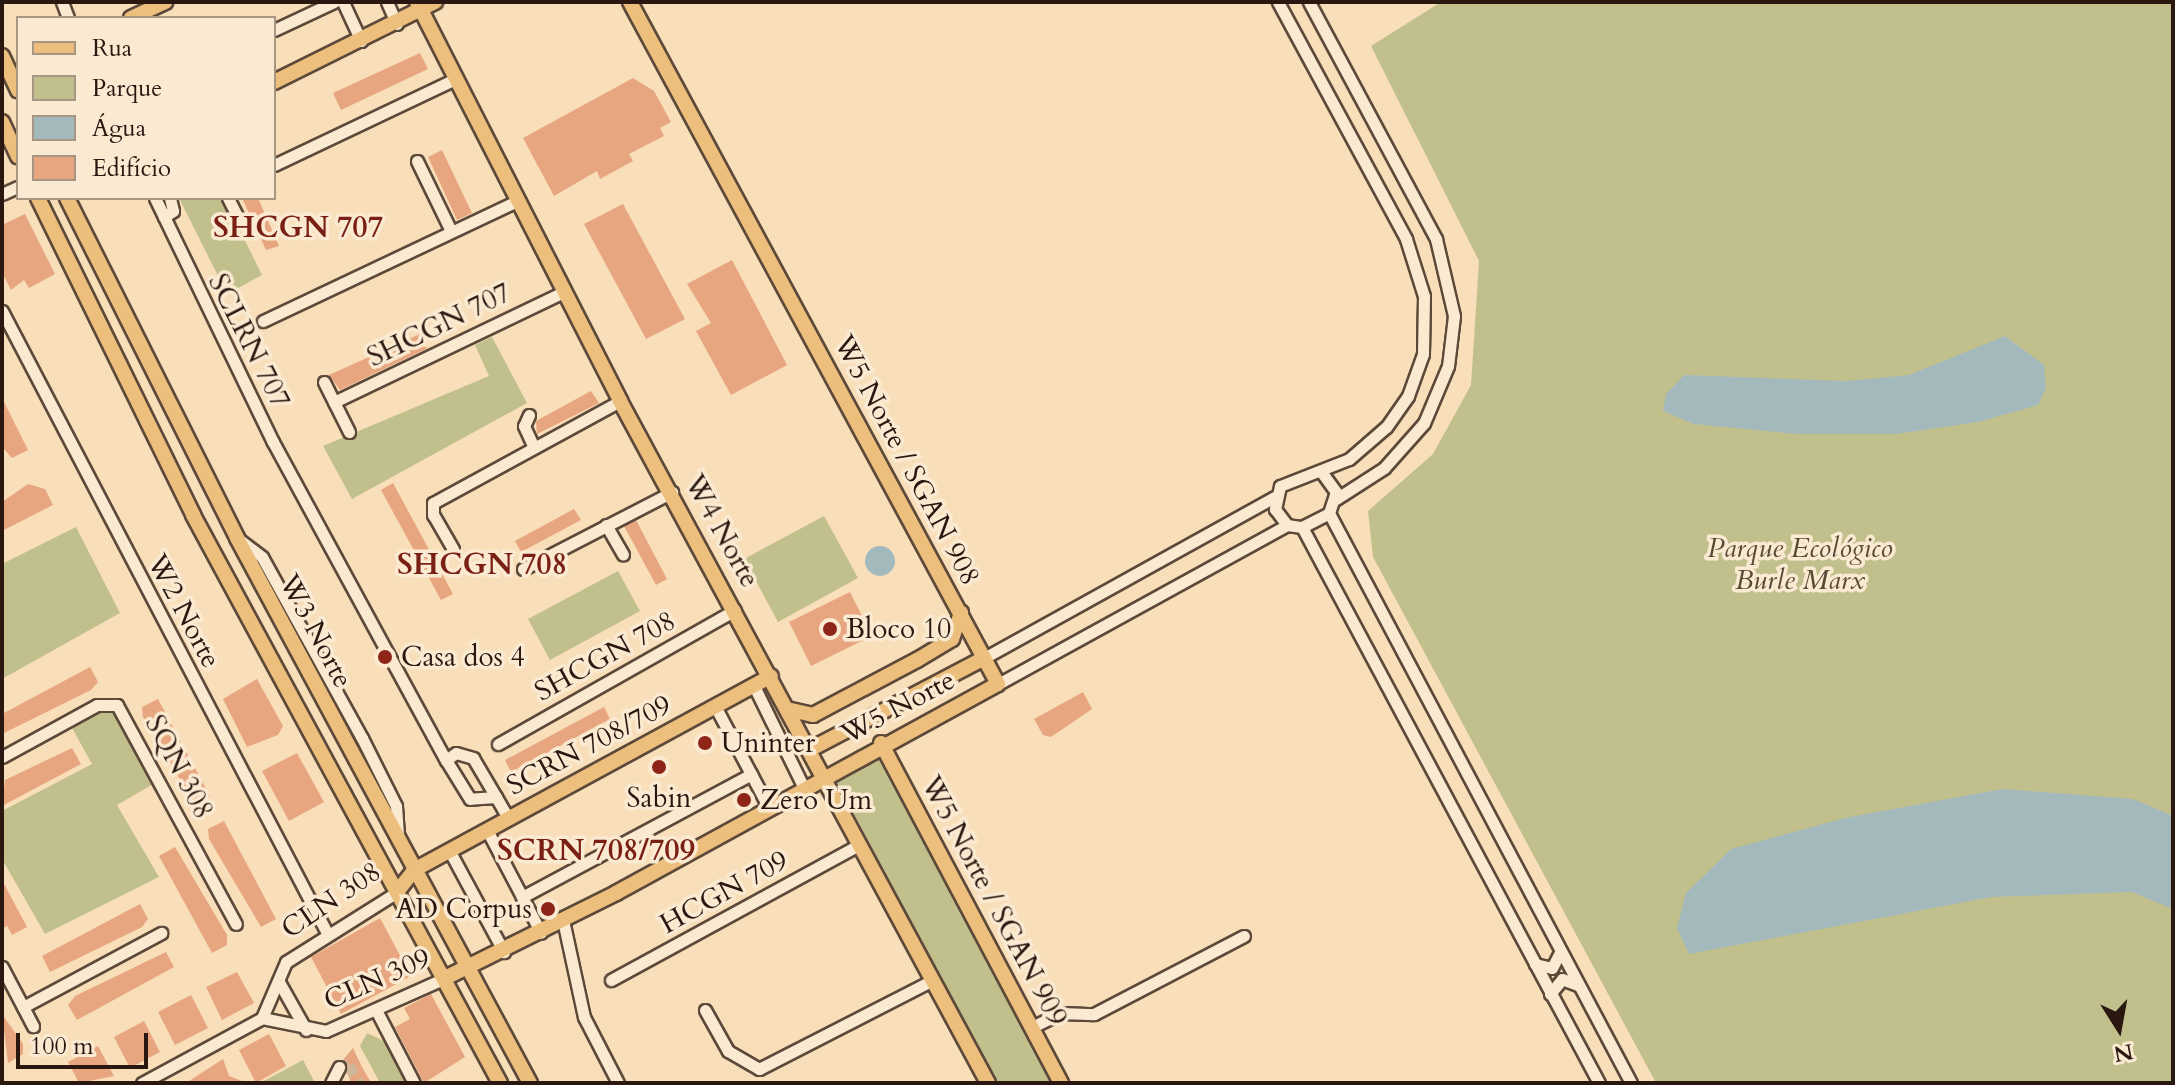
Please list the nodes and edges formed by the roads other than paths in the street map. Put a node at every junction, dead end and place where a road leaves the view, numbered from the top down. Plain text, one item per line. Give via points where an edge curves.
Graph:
1 (166, 2) edge
2 (334, 2) edge
3 (343, 2) edge
4 (387, 2) edge
5 (435, 2) edge
6 (630, 2) edge
7 (1278, 2) edge
8 (1309, 2) edge
9 (419, 6) edge
10 (135, 16) edge
11 (397, 24) junction
12 (276, 29) edge
13 (361, 41) junction
14 (2, 56) edge
15 (10, 75) edge
16 (455, 79) junction
17 (276, 81) edge
18 (2, 122) edge
19 (16, 152) edge
20 (417, 161) dead end
21 (276, 164) edge
22 (39, 200) edge
23 (68, 200) edge
24 (156, 200) edge
25 (170, 200) edge
26 (229, 200) edge
27 (519, 200) junction
28 (164, 217) junction
29 (241, 223) dead end
30 (451, 231) junction
31 (79, 282) junction
32 (113, 290) junction
33 (564, 292) junction
34 (2, 311) edge
35 (263, 321) dead end
36 (324, 382) dead end
37 (620, 401) junction
38 (334, 402) junction
39 (529, 415) dead end
40 (349, 432) dead end
41 (534, 447) junction
42 (1323, 474) junction
43 (672, 492) junction
44 (1274, 497) junction
45 (1336, 499) junction
46 (1329, 513) junction
47 (606, 525) junction
48 (1287, 525) junction
49 (1302, 527) junction
50 (237, 538) junction
51 (453, 549) dead end
52 (623, 554) dead end
53 (523, 569) dead end
54 (735, 610) junction
55 (961, 613) junction
56 (984, 658) junction
57 (771, 676) junction
58 (998, 684) junction
59 (754, 686) junction
60 (715, 706) junction
61 (787, 708) junction
62 (881, 743) junction
63 (498, 744) dead end
64 (809, 750) junction
65 (2, 757) edge
66 (446, 760) junction
67 (330, 766) junction
68 (751, 774) junction
69 (823, 777) junction
70 (366, 780) junction
71 (804, 788) junction
72 (496, 797) junction
73 (769, 808) junction
74 (383, 813) junction
75 (359, 818) junction
76 (508, 818) junction
77 (487, 830) junction
78 (398, 841) junction
79 (859, 845) junction
80 (449, 850) junction
81 (414, 870) junction
82 (397, 892) junction
83 (522, 897) junction
84 (563, 920) junction
85 (236, 924) dead end
86 (161, 933) dead end
87 (327, 933) junction
88 (541, 933) junction
89 (1244, 936) dead end
90 (1559, 947) junction
91 (504, 952) junction
92 (1534, 964) junction
93 (2, 967) edge
94 (467, 968) junction
95 (445, 978) junction
96 (611, 980) dead end
97 (933, 980) junction
98 (279, 982) junction
99 (1578, 986) junction
100 (1550, 994) junction
101 (23, 1007) junction
102 (376, 1010) junction
103 (705, 1010) dead end
104 (463, 1014) junction
105 (262, 1018) junction
106 (500, 1025) junction
107 (33, 1026) dead end
108 (1032, 1027) junction
109 (306, 1030) junction
110 (514, 1053) junction
111 (488, 1060) junction
112 (339, 1067) dead end
113 (142, 1083) edge
114 (331, 1083) edge
115 (414, 1083) edge
116 (500, 1083) edge
117 (530, 1083) edge
118 (618, 1083) edge
119 (988, 1083) edge
120 (1061, 1083) edge
121 (1599, 1083) edge
122 (1631, 1083) edge

1 - 10 main road
2 - 12 street
3 - 13 street
4 - 11 street
5 - 9 main road
6 - 55 main road, W5 Norte / SGAN 908
7 - 42 street via 1406,239 1428,329 1408,396 1369,444
8 - 45 street via 1436,239 1454,316 1448,366 1424,423 1384,468
9 - 11 main road
9 - 16 main road, W4 Norte
11 - 13 main road
13 - 17 main road
14 - 15 main road
16 - 21 street
16 - 27 main road, W4 Norte
18 - 19 main road
20 - 30 street
22 - 31 main road, W3 Norte
23 - 32 main road, W3 Norte
24 - 28 street, SCLRN 707
25 - 28 street via 173,211
26 - 29 street
27 - 30 street
27 - 33 main road, W4 Norte
28 - 66 street, SCLRN 707 via 273,442
30 - 35 street
31 - 32 main road via 86,269 97,267
31 - 67 main road, W3 Norte via 193,515
32 - 50 main road, W3 Norte
33 - 37 main road, W4 Norte
33 - 38 street, SHCGN 707
34 - 87 street, W2 Norte
36 - 38 street
37 - 41 street
37 - 43 main road, W4 Norte
38 - 40 street
39 - 41 street via 524,426
41 - 51 street via 433,503 433,515
42 - 44 street via 1293,476
42 - 45 street
43 - 47 street
43 - 54 main road, W4 Norte
44 - 48 street
44 - 56 street
45 - 46 street
46 - 49 street
46 - 90 street
47 - 52 street
47 - 53 street
48 - 49 street
48 - 58 street
49 - 92 street
50 - 70 main road, W3 Norte
50 - 78 street via 262,557 362,738 396,806
54 - 57 main road, W4 Norte
54 - 63 street, SHCGN 708
55 - 56 main road, W5 Norte / SGAN 908
55 - 61 main road via 952,639 917,660 813,715 798,716
56 - 58 main road, W5 Norte / SGAN 908
56 - 64 main road
57 - 59 main road, SCRN 708/709
57 - 61 main road, W4 Norte
58 - 62 main road, W5 Norte
59 - 60 main road, SCRN 708/709
59 - 71 street
60 - 68 street
60 - 76 main road, SCRN 708/709
61 - 64 main road, W4 Norte
62 - 69 main road, W5 Norte
62 - 108 main road, W5 Norte / SGAN 909
64 - 69 main road, W4 Norte
65 - 85 street, SQN 308 via 97,705 117,705
66 - 72 street, SCLRN 707 via 470,799
66 - 72 street via 456,753 469,755
67 - 70 main road via 352,792 364,789
67 - 75 main road, W3 Norte
68 - 73 street
68 - 83 street
69 - 71 main road
69 - 79 main road, W4 Norte
70 - 74 main road, W3 Norte
71 - 73 main road
72 - 76 street
73 - 84 main road
74 - 75 main road via 368,804
74 - 78 main road, W3 Norte
75 - 82 main road, W3 Norte
76 - 77 main road, SCRN 708/709
77 - 80 main road, SCRN 708/709
77 - 83 street
78 - 81 main road, W3 Norte
79 - 96 street, HCGN 709
79 - 97 main road, W4 Norte
80 - 81 main road, SCRN 708/709
80 - 91 street
81 - 82 main road, CLN 308
81 - 94 main road, W3 Norte
82 - 87 street, CLN 308
82 - 95 main road, W3 Norte
83 - 88 street
84 - 88 main road
84 - 118 street via 584,1017
86 - 101 street
87 - 98 street, CLN 308 via 286,962
88 - 91 main road
89 - 108 street via 1094,1014 1061,1013
90 - 92 street via 1556,966
90 - 99 street
91 - 94 main road
92 - 100 street
93 - 101 street
94 - 95 main road, CLN 309
94 - 106 main road, W3 Norte
95 - 102 street, CLN 309
95 - 104 main road, W3 Norte
97 - 103 street via 759,1069 728,1051
97 - 119 main road, W4 Norte
98 - 105 street, CLN 308
98 - 109 street
99 - 100 street via 1562,979
99 - 122 street
100 - 121 street
101 - 107 street
102 - 109 street, CLN 309 via 326,1031
102 - 115 street
104 - 106 main road via 487,1041
104 - 111 main road, W3 Norte
105 - 109 street, CLN 309
105 - 113 street
106 - 110 main road, W3 Norte
108 - 120 main road, W5 Norte / SGAN 909
110 - 111 main road via 500,1050
110 - 117 main road, W3 Norte
111 - 116 main road, W3 Norte
112 - 114 street

